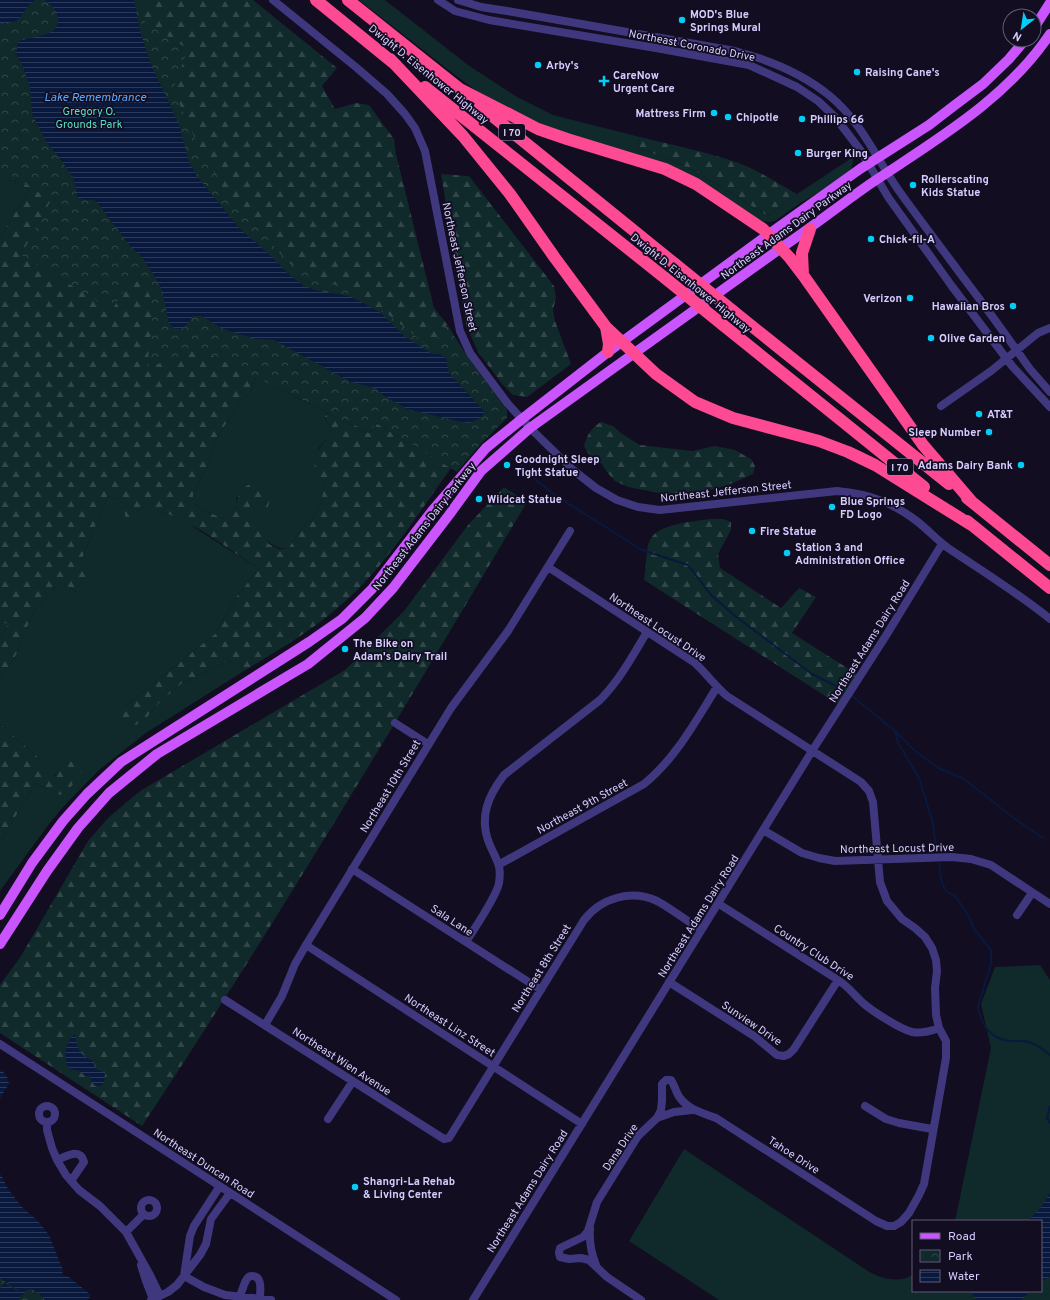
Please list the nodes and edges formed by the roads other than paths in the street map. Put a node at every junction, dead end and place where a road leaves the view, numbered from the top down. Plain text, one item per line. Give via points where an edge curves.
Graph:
1 (272, 0) edge
2 (316, 0) edge
3 (348, 0) edge
4 (438, 0) edge
5 (458, 0) edge
6 (1050, 3) edge
7 (1042, 16) edge
8 (1050, 34) edge
9 (1018, 48) edge
10 (390, 60) junction
11 (460, 89) junction
12 (878, 157) junction
13 (868, 164) junction
14 (887, 172) junction
15 (877, 179) junction
16 (810, 229) junction
17 (769, 234) junction
18 (781, 248) junction
19 (803, 275) junction
20 (606, 327) junction
21 (1050, 328) edge
22 (622, 342) junction
23 (1016, 351) junction
24 (608, 352) junction
25 (634, 354) junction
26 (1006, 358) junction
27 (1050, 392) edge
28 (941, 406) dead end
29 (1050, 407) edge
30 (522, 418) junction
31 (530, 428) junction
32 (972, 502) junction
33 (973, 526) junction
34 (570, 531) dead end
35 (942, 544) junction
36 (1050, 565) edge
37 (548, 567) junction
38 (1050, 588) edge
39 (1050, 619) edge
40 (647, 632) junction
41 (716, 687) junction
42 (395, 723) dead end
43 (428, 744) junction
44 (812, 751) junction
45 (763, 830) junction
46 (878, 860) junction
47 (500, 864) junction
48 (352, 869) junction
49 (1032, 893) junction
50 (718, 904) junction
51 (1050, 904) edge
52 (0, 915) edge
53 (1017, 915) dead end
54 (701, 930) junction
55 (466, 942) junction
56 (0, 944) edge
57 (306, 945) junction
58 (838, 980) junction
59 (670, 982) junction
60 (541, 990) junction
61 (225, 1000) dead end
62 (265, 1025) junction
63 (939, 1028) junction
64 (0, 1044) edge
65 (494, 1067) junction
66 (353, 1081) junction
67 (865, 1106) dead end
68 (692, 1110) junction
69 (657, 1118) junction
70 (328, 1119) dead end
71 (47, 1122) dead end
72 (582, 1124) junction
73 (932, 1129) junction
74 (444, 1141) joint
75 (57, 1160) junction
76 (71, 1181) junction
77 (220, 1186) junction
78 (230, 1193) junction
79 (144, 1214) dead end
80 (591, 1222) junction
81 (881, 1225) joint
82 (126, 1232) junction
83 (596, 1265) junction
84 (184, 1276) junction
85 (239, 1297) junction
86 (155, 1298) edge
87 (260, 1298) junction
88 (271, 1300) edge
89 (396, 1300) edge
90 (473, 1300) edge
91 (641, 1300) edge

1 - 30 street, Northeast Jefferson Street via 387,94 415,128 425,151 460,331 470,353 508,404
2 - 10 highway, Dwight D. Eisenhower Highway / I 70
3 - 11 highway, Dwight D. Eisenhower Highway / I 70
4 - 13 street, Northeast Coronado Drive via 455,11 489,20 749,66 797,87 818,101 835,117
5 - 12 street, Northeast Coronado Drive via 735,51 776,63 811,81 830,96 860,128
6 - 7 main road
8 - 14 main road, Northeast Adams Dairy Parkway via 1033,58 1000,92
9 - 12 main road, Northeast Adams Dairy Parkway via 983,84 929,125
10 - 20 highway via 463,136 510,194
10 - 33 highway, Dwight D. Eisenhower Highway / I 70, bridge
11 - 17 highway via 538,129 665,169 696,184
11 - 32 highway, Dwight D. Eisenhower Highway / I 70, bridge
12 - 13 main road, Northeast Adams Dairy Parkway
12 - 14 street, Northeast Coronado Drive
13 - 15 street, Northeast Coronado Drive
13 - 17 main road, Northeast Adams Dairy Parkway
14 - 15 main road, Northeast Adams Dairy Parkway
14 - 23 street, Northeast Coronado Drive
15 - 16 main road, Northeast Adams Dairy Parkway
15 - 26 street, Northeast Coronado Drive
16 - 18 main road, Northeast Adams Dairy Parkway
16 - 19 highway via 802,253
17 - 18 highway
17 - 22 main road, Northeast Adams Dairy Parkway
18 - 19 highway
18 - 25 main road, Northeast Adams Dairy Parkway
19 - 32 highway via 923,444
20 - 22 highway
20 - 24 highway
21 - 23 street via 1038,333
22 - 24 main road, Northeast Adams Dairy Parkway
22 - 25 highway
23 - 26 street
23 - 27 street, Northeast Coronado Drive
24 - 30 main road, Northeast Adams Dairy Parkway
25 - 31 main road, Northeast Adams Dairy Parkway
25 - 33 highway via 656,374 695,402 733,418 819,441 848,452 875,465
26 - 28 street
26 - 29 street, Northeast Coronado Drive
30 - 31 street, Northeast Jefferson Street
30 - 52 main road, Northeast Adams Dairy Parkway via 486,448 432,511 372,590 342,620 121,762 87,794 32,862
31 - 35 street, Northeast Jefferson Street via 573,470 596,488 617,500 638,506 660,510 837,491 858,493 899,509 919,522
31 - 56 main road, Northeast Adams Dairy Parkway via 481,471 393,588 365,618 308,664 157,754 109,793 78,828
32 - 36 highway, Dwight D. Eisenhower Highway / I 70
33 - 38 highway, Dwight D. Eisenhower Highway / I 70
34 - 37 street, Northeast 10th Street
35 - 39 street, Northeast Jefferson Street
35 - 44 street, Northeast Adams Dairy Road
37 - 40 street, Northeast Locust Drive
37 - 43 street, Northeast 10th Street via 508,631 455,702
40 - 41 street, Northeast Locust Drive via 694,663
40 - 47 street via 606,694 504,775 495,786 484,819 489,841
41 - 44 street, Northeast Locust Drive
41 - 47 street, Northeast 9th Street via 676,751 650,779
42 - 43 street
43 - 48 street, Northeast 10th Street
44 - 45 street, Northeast Adams Dairy Road
44 - 46 street, Northeast Locust Drive via 861,782 869,791 873,802
45 - 46 street, Northeast Locust Drive via 802,853 819,858 835,861
45 - 50 street, Northeast Adams Dairy Road
46 - 49 street, Northeast Locust Drive via 949,857 971,859 991,865
46 - 63 street, Northeast Locust Drive via 880,882 887,901 902,919 925,937 932,948 937,971 935,988
47 - 55 street via 499,886
48 - 55 street, Sala Lane
48 - 57 street, Northeast 10th Street
49 - 51 street, Northeast Locust Drive
49 - 53 street
50 - 54 street, Northeast Adams Dairy Road
50 - 58 street, Country Club Drive
54 - 59 street, Northeast Adams Dairy Road
54 - 60 street, Northeast 8th Street via 646,897 616,897 589,913
55 - 60 street, Sala Lane
57 - 62 street, Northeast 10th Street
57 - 65 street, Northeast Linz Street
58 - 59 street, Sunview Drive via 794,1049 784,1056 777,1055 754,1036
58 - 63 street, Country Club Drive via 849,987 864,1004 900,1028 926,1032
59 - 72 street, Northeast Adams Dairy Road
60 - 65 street, Northeast 8th Street
61 - 62 street, Northeast Wien Avenue
62 - 66 street, Northeast Wien Avenue
63 - 73 street, Northeast Locust Drive via 946,1041 946,1058
64 - 77 street, Northeast Duncan Road
65 - 72 street, Northeast Linz Street
65 - 74 street, Northeast 8th Street via 449,1138
66 - 70 street
66 - 74 street, Northeast Wien Avenue
67 - 73 street via 886,1119
68 - 69 street, Tahoe Drive via 674,1112
68 - 69 street, Tahoe Drive via 679,1096 671,1080 666,1080 662,1084 661,1110
68 - 81 street, Tahoe Drive via 716,1118
69 - 80 street, Dana Drive via 633,1144 597,1202
71 - 75 street
72 - 90 street, Northeast Adams Dairy Road
73 - 81 street, Northeast Locust Drive via 924,1184 914,1205 902,1222 894,1226
75 - 76 street
75 - 76 street via 74,1153 80,1154 83,1158 84,1162
76 - 82 street
77 - 78 street, Northeast Duncan Road
77 - 84 street via 194,1226
78 - 84 street via 211,1219 206,1244
78 - 89 street, Northeast Duncan Road
79 - 82 street
80 - 83 street, Dana Drive via 591,1251
80 - 83 street, Dana Drive via 583,1237 560,1248 559,1253 560,1257 581,1258
82 - 86 street
83 - 91 street via 607,1277
84 - 85 street via 204,1288
84 - 86 street via 173,1288
85 - 87 street
85 - 87 street via 245,1281 253,1276 260,1282
87 - 88 street

